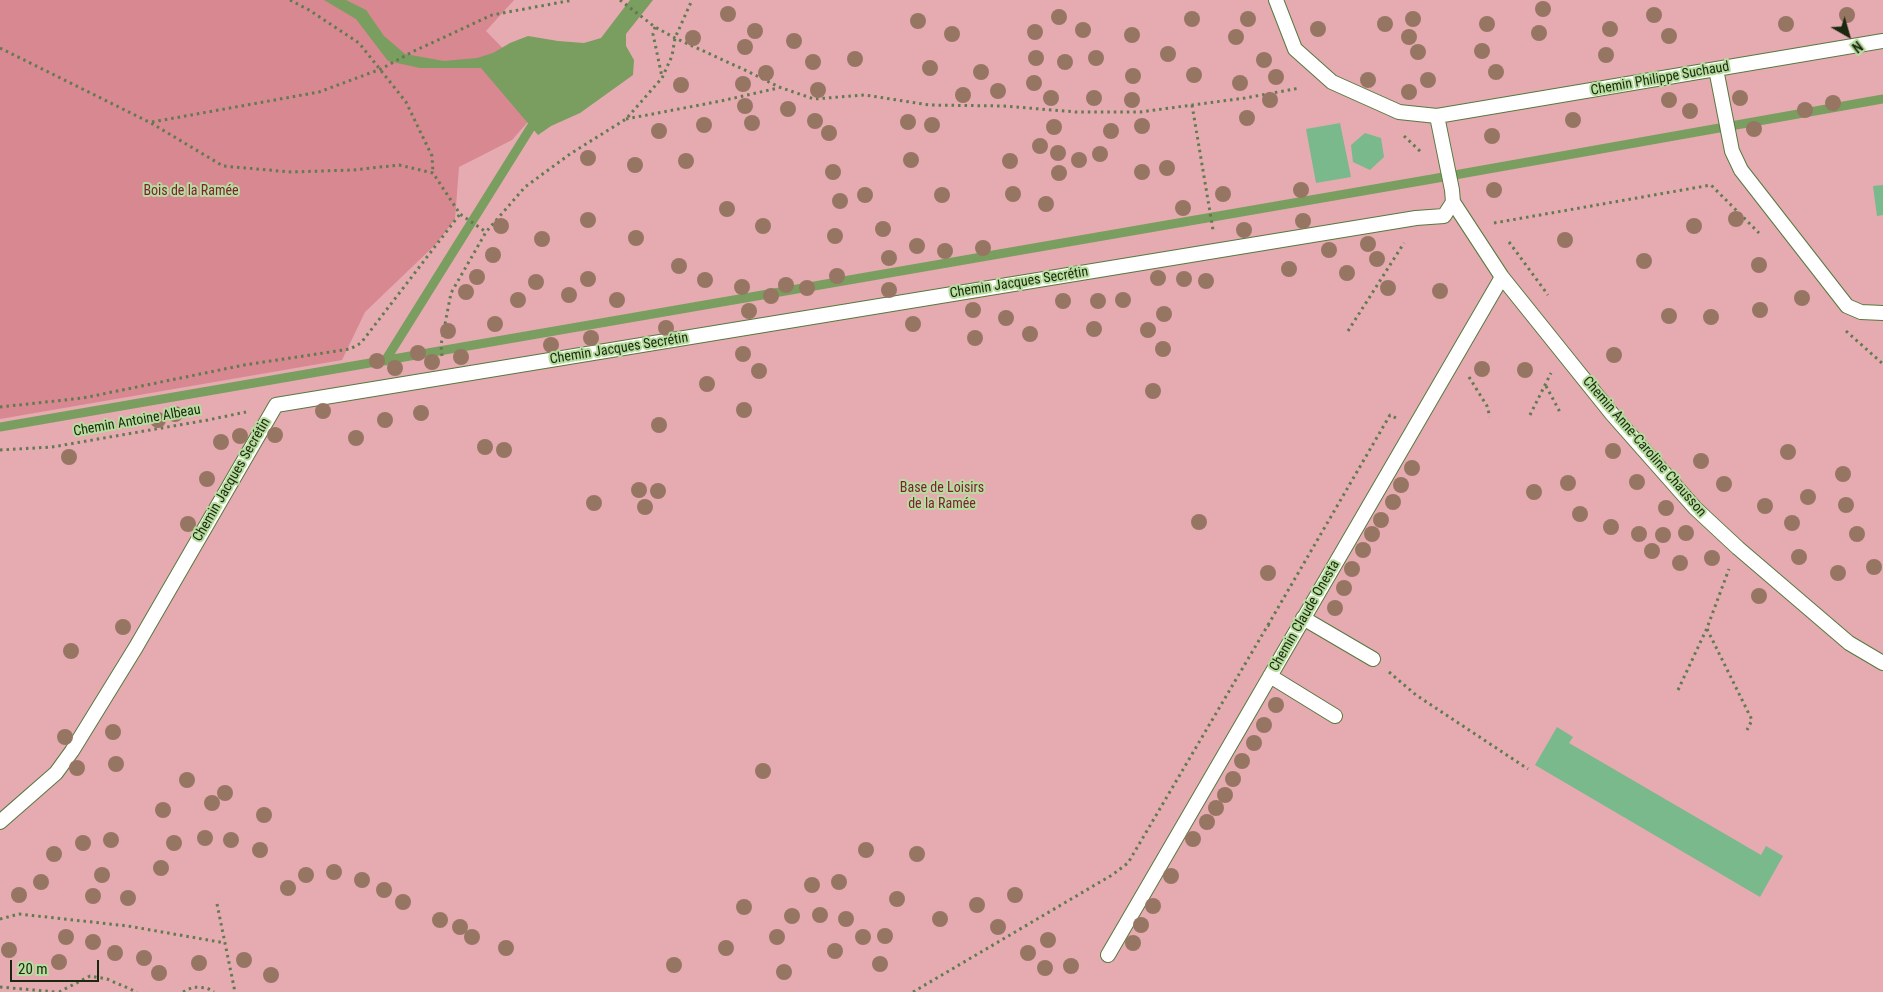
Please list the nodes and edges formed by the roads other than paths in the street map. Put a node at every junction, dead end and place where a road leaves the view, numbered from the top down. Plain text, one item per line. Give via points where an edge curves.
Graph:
1 (1276, 0) edge
2 (1883, 41) edge
3 (1716, 70) junction
4 (1437, 116) junction
5 (1452, 196) junction
6 (1502, 277) junction
7 (1883, 312) edge
8 (1303, 618) junction
9 (1373, 659) road end
10 (1883, 663) edge
11 (1270, 676) junction
12 (1335, 716) dead end
13 (0, 822) edge
14 (1108, 955) dead end

1 - 4 lane, Chemin Philippe Suchaud via 1295,49 1332,82 1399,112
2 - 3 lane, Chemin Philippe Suchaud
3 - 4 lane, Chemin Philippe Suchaud
3 - 7 lane via 1732,151 1741,170 1847,306 1861,312
4 - 5 lane
5 - 6 lane, Chemin Anne-Caroline Chausson via 1471,232
5 - 13 lane, Chemin Jacques Secrétin via 1444,216 276,405 72,751 56,772
6 - 8 lane, Chemin Claude Onesta
6 - 10 lane, Chemin Anne-Caroline Chausson via 1612,414 1695,508 1849,643
8 - 9 lane
8 - 11 lane, Chemin Claude Onesta
11 - 12 lane
11 - 14 lane, Chemin Claude Onesta

